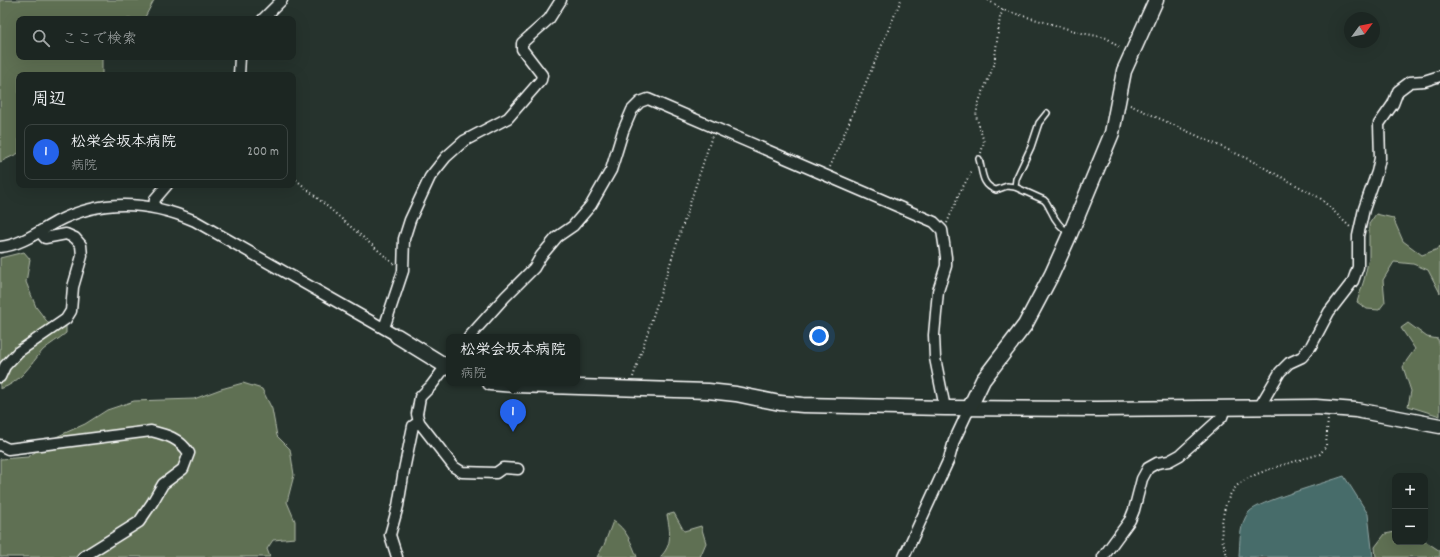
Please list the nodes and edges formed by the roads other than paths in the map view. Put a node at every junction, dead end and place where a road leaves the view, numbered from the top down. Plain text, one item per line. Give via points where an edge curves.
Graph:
1 (282, 0) edge
2 (561, 0) edge
3 (1156, 0) edge
4 (267, 16) edge
5 (240, 60) edge
6 (239, 72) edge
7 (1440, 76) edge
8 (1047, 113) dead end
9 (979, 159) road end
10 (1015, 186) junction
11 (164, 188) edge
12 (154, 207) junction
13 (40, 232) junction
14 (1070, 234) junction
15 (0, 246) edge
16 (384, 328) junction
17 (472, 334) edge
18 (397, 336) joint
19 (446, 364) edge
20 (446, 367) edge
21 (0, 377) edge
22 (554, 386) edge
23 (1260, 406) junction
24 (945, 408) junction
25 (969, 408) junction
26 (1225, 408) junction
27 (419, 422) junction
28 (1440, 426) edge
29 (0, 445) edge
30 (518, 469) dead end
31 (83, 557) edge
32 (397, 557) edge
33 (904, 557) edge
34 (1103, 557) edge

1 - 4 street
2 - 16 street via 548,19 522,43 522,49 542,75 541,80 508,118 464,141 430,177 404,239 404,271
3 - 14 street via 1124,71 1112,133
5 - 6 street
7 - 23 street via 1410,82 1398,91 1393,104 1379,124 1380,158 1358,236 1358,267 1353,281 1329,312 1311,346 1302,357 1289,363 1280,372
8 - 10 lane via 1039,123
9 - 10 lane via 981,175 990,188 996,190
10 - 14 lane via 1048,203 1058,224
11 - 12 street via 155,199
12 - 13 street via 136,204 94,208 77,213
12 - 16 street via 196,221
13 - 15 street via 24,240
13 - 21 street via 45,238 66,234 75,238 81,245 82,256 71,311 66,319 18,352
14 - 25 street via 1026,325 983,380
16 - 18 street
17 - 24 street via 534,268 557,237 573,226 591,205 611,170 632,110 648,98 934,222 942,230 946,266 938,291 934,335 935,358
18 - 19 street
20 - 27 street via 420,397 417,414
22 - 24 street via 708,391 804,405
23 - 26 street
23 - 28 street via 1356,410
24 - 25 street
25 - 26 street
25 - 33 street via 949,459
26 - 34 street via 1222,417 1180,455 1148,468 1142,479 1130,520
27 - 30 street via 454,467 462,472 496,473 503,468
27 - 32 street via 413,426 390,535
29 - 31 street via 8,449 151,431 182,443 189,453 183,469 163,484 139,522

